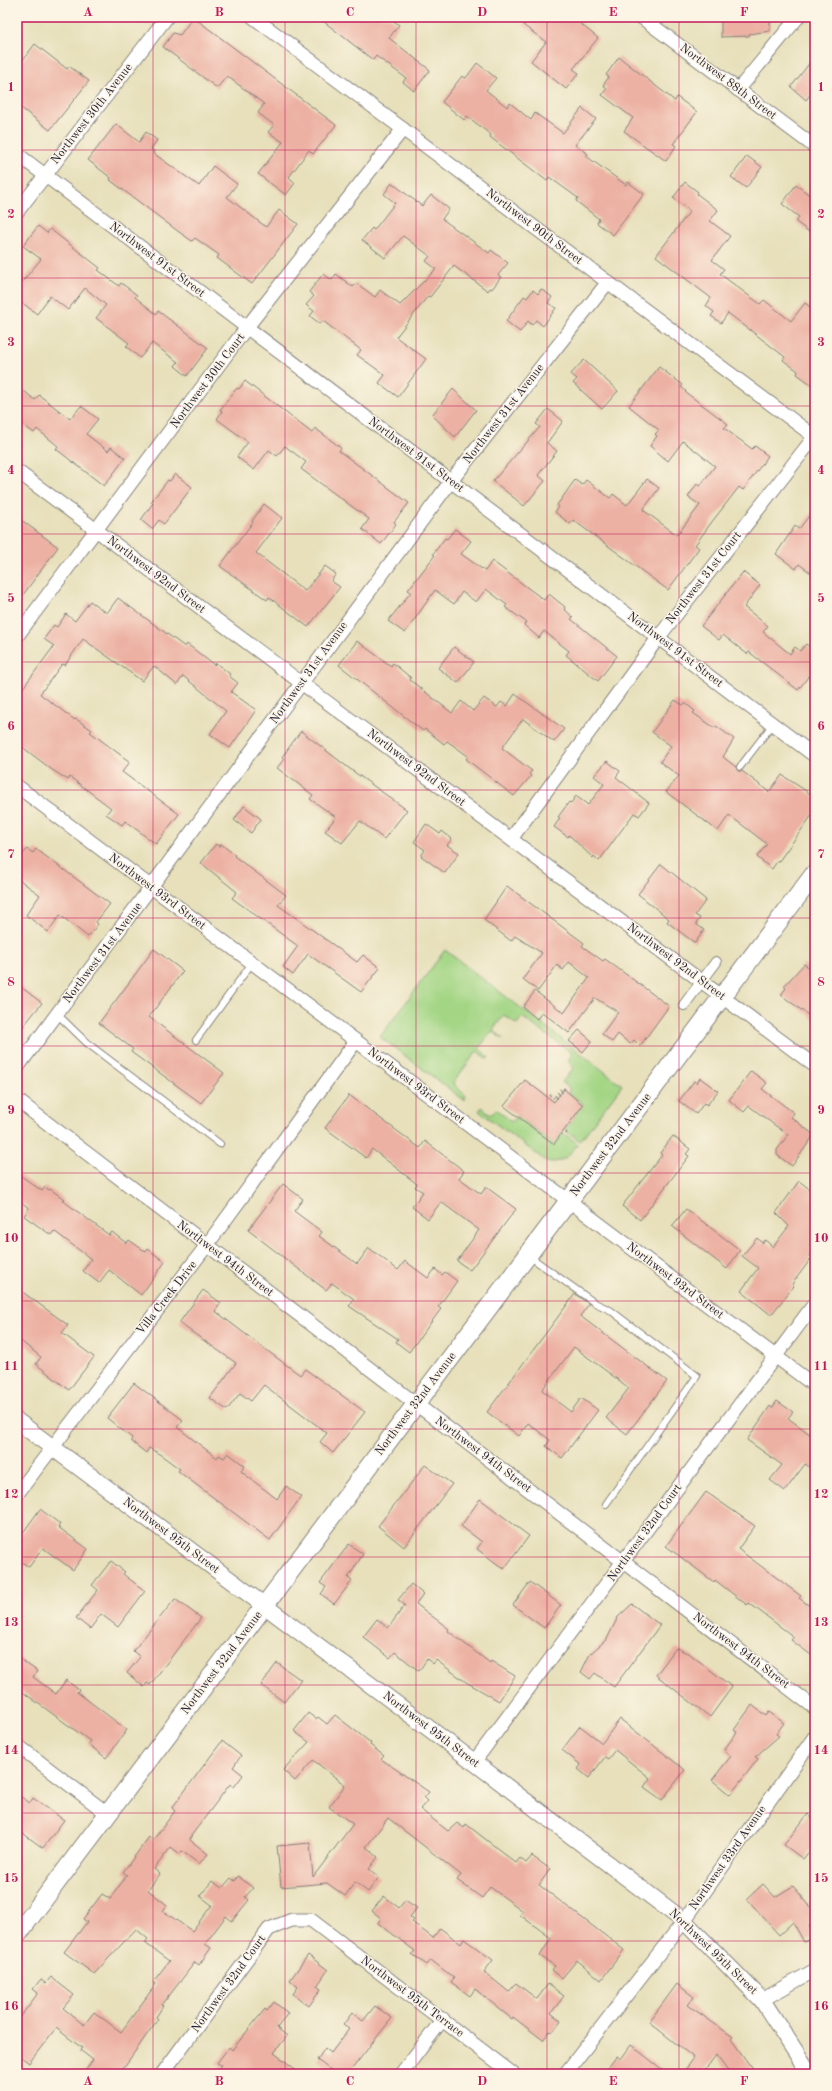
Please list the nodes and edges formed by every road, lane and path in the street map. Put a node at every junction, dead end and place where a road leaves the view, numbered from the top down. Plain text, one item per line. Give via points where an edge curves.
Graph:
1 (167, 17) edge
2 (253, 17) edge
3 (641, 17) edge
4 (798, 17) edge
5 (738, 90) junction
6 (403, 129) junction
7 (815, 147) edge
8 (17, 154) edge
9 (45, 175) junction
10 (17, 212) edge
11 (608, 282) junction
12 (247, 328) junction
13 (815, 436) edge
14 (17, 471) edge
15 (451, 482) junction
16 (97, 530) junction
17 (17, 636) edge
18 (658, 638) junction
19 (302, 683) junction
20 (773, 724) junction
21 (815, 756) edge
22 (740, 767) dead end
23 (17, 786) edge
24 (511, 839) junction
25 (815, 873) edge
26 (151, 887) junction
27 (716, 962) dead end
28 (252, 963) junction
29 (702, 981) junction
30 (722, 996) junction
31 (684, 1005) dead end
32 (57, 1014) junction
33 (196, 1040) dead end
34 (356, 1042) junction
35 (815, 1066) edge
36 (17, 1068) edge
37 (550, 1095) dead end
38 (554, 1098) dead end
39 (17, 1100) edge
40 (220, 1144) dead end
41 (568, 1201) junction
42 (207, 1245) junction
43 (528, 1255) junction
44 (815, 1303) edge
45 (775, 1356) junction
46 (815, 1386) edge
47 (416, 1404) junction
48 (17, 1421) edge
49 (52, 1447) junction
50 (17, 1494) edge
51 (606, 1504) dead end
52 (624, 1562) junction
53 (264, 1606) junction
54 (815, 1708) edge
55 (815, 1736) edge
56 (17, 1745) edge
57 (474, 1762) junction
58 (108, 1814) junction
59 (311, 1920) joint
60 (684, 1921) junction
61 (17, 1935) edge
62 (815, 1970) edge
63 (762, 2000) junction
64 (443, 2019) junction
65 (162, 2074) edge
66 (401, 2074) edge
67 (513, 2074) edge
68 (565, 2074) edge
69 (810, 2074) edge

1 - 9 street, Northwest 30th Avenue
2 - 6 street, Northwest 90th Street
3 - 5 street, Northwest 88th Street
4 - 5 street
5 - 7 street, Northwest 88th Street
6 - 11 street, Northwest 90th Street
6 - 12 street, Northwest 30th Court
8 - 9 street, Northwest 91st Street
9 - 10 street, Northwest 30th Avenue
9 - 12 street, Northwest 91st Street
11 - 13 street, Northwest 90th Street
11 - 15 street, Northwest 31st Avenue
12 - 15 street, Northwest 91st Street
12 - 16 street, Northwest 30th Court
13 - 18 street, Northwest 31st Court
14 - 16 street, Northwest 92nd Street
15 - 18 street, Northwest 91st Street
15 - 19 street, Northwest 31st Avenue
16 - 17 street, Northwest 30th Court
16 - 19 street, Northwest 92nd Street
18 - 20 street, Northwest 91st Street
18 - 24 street, Northwest 31st Court
19 - 24 street, Northwest 92nd Street
19 - 26 street, Northwest 31st Avenue
20 - 21 street, Northwest 91st Street
20 - 22 lane
23 - 26 street, Northwest 93rd Street
24 - 29 street, Northwest 92nd Street
25 - 30 main road, Northwest 32nd Avenue
26 - 28 street, Northwest 93rd Street
26 - 32 street, Northwest 31st Avenue
27 - 29 street
28 - 33 lane
28 - 34 street, Northwest 93rd Street
29 - 30 street, Northwest 92nd Street
29 - 31 street
30 - 35 street, Northwest 92nd Street
30 - 41 main road, Northwest 32nd Avenue
32 - 36 street, Northwest 31st Avenue
32 - 40 lane via 87,1043
34 - 41 street, Northwest 93rd Street
34 - 42 street, Villa Creek Drive
37 - 38 path
39 - 42 street, Northwest 94th Street
41 - 43 main road, Northwest 32nd Avenue
41 - 45 street, Northwest 93rd Street
42 - 47 street, Northwest 94th Street
42 - 49 street, Villa Creek Drive
43 - 47 main road, Northwest 32nd Avenue
43 - 51 lane via 595,1303 610,1310 697,1376
44 - 45 street, Northwest 32nd Court
45 - 46 street, Northwest 93rd Street
45 - 52 street, Northwest 32nd Court
47 - 52 street, Northwest 94th Street
47 - 53 main road, Northwest 32nd Avenue
48 - 49 street, Northwest 95th Street
49 - 50 street, Villa Creek Drive
49 - 53 street, Northwest 95th Street
52 - 54 street, Northwest 94th Street
52 - 57 street, Northwest 32nd Court
53 - 57 street, Northwest 95th Street
53 - 58 main road, Northwest 32nd Avenue
55 - 60 street, Northwest 33rd Avenue
56 - 58 street
57 - 60 street, Northwest 95th Street
58 - 61 main road, Northwest 32nd Avenue
59 - 64 street, Northwest 95th Terrace
59 - 65 street, Northwest 32nd Court via 292,1920 269,1929
60 - 63 street, Northwest 95th Street
60 - 68 street, Northwest 33rd Avenue
62 - 63 street
63 - 69 street, Northwest 95th Street
64 - 66 street
64 - 67 street, Northwest 95th Terrace

